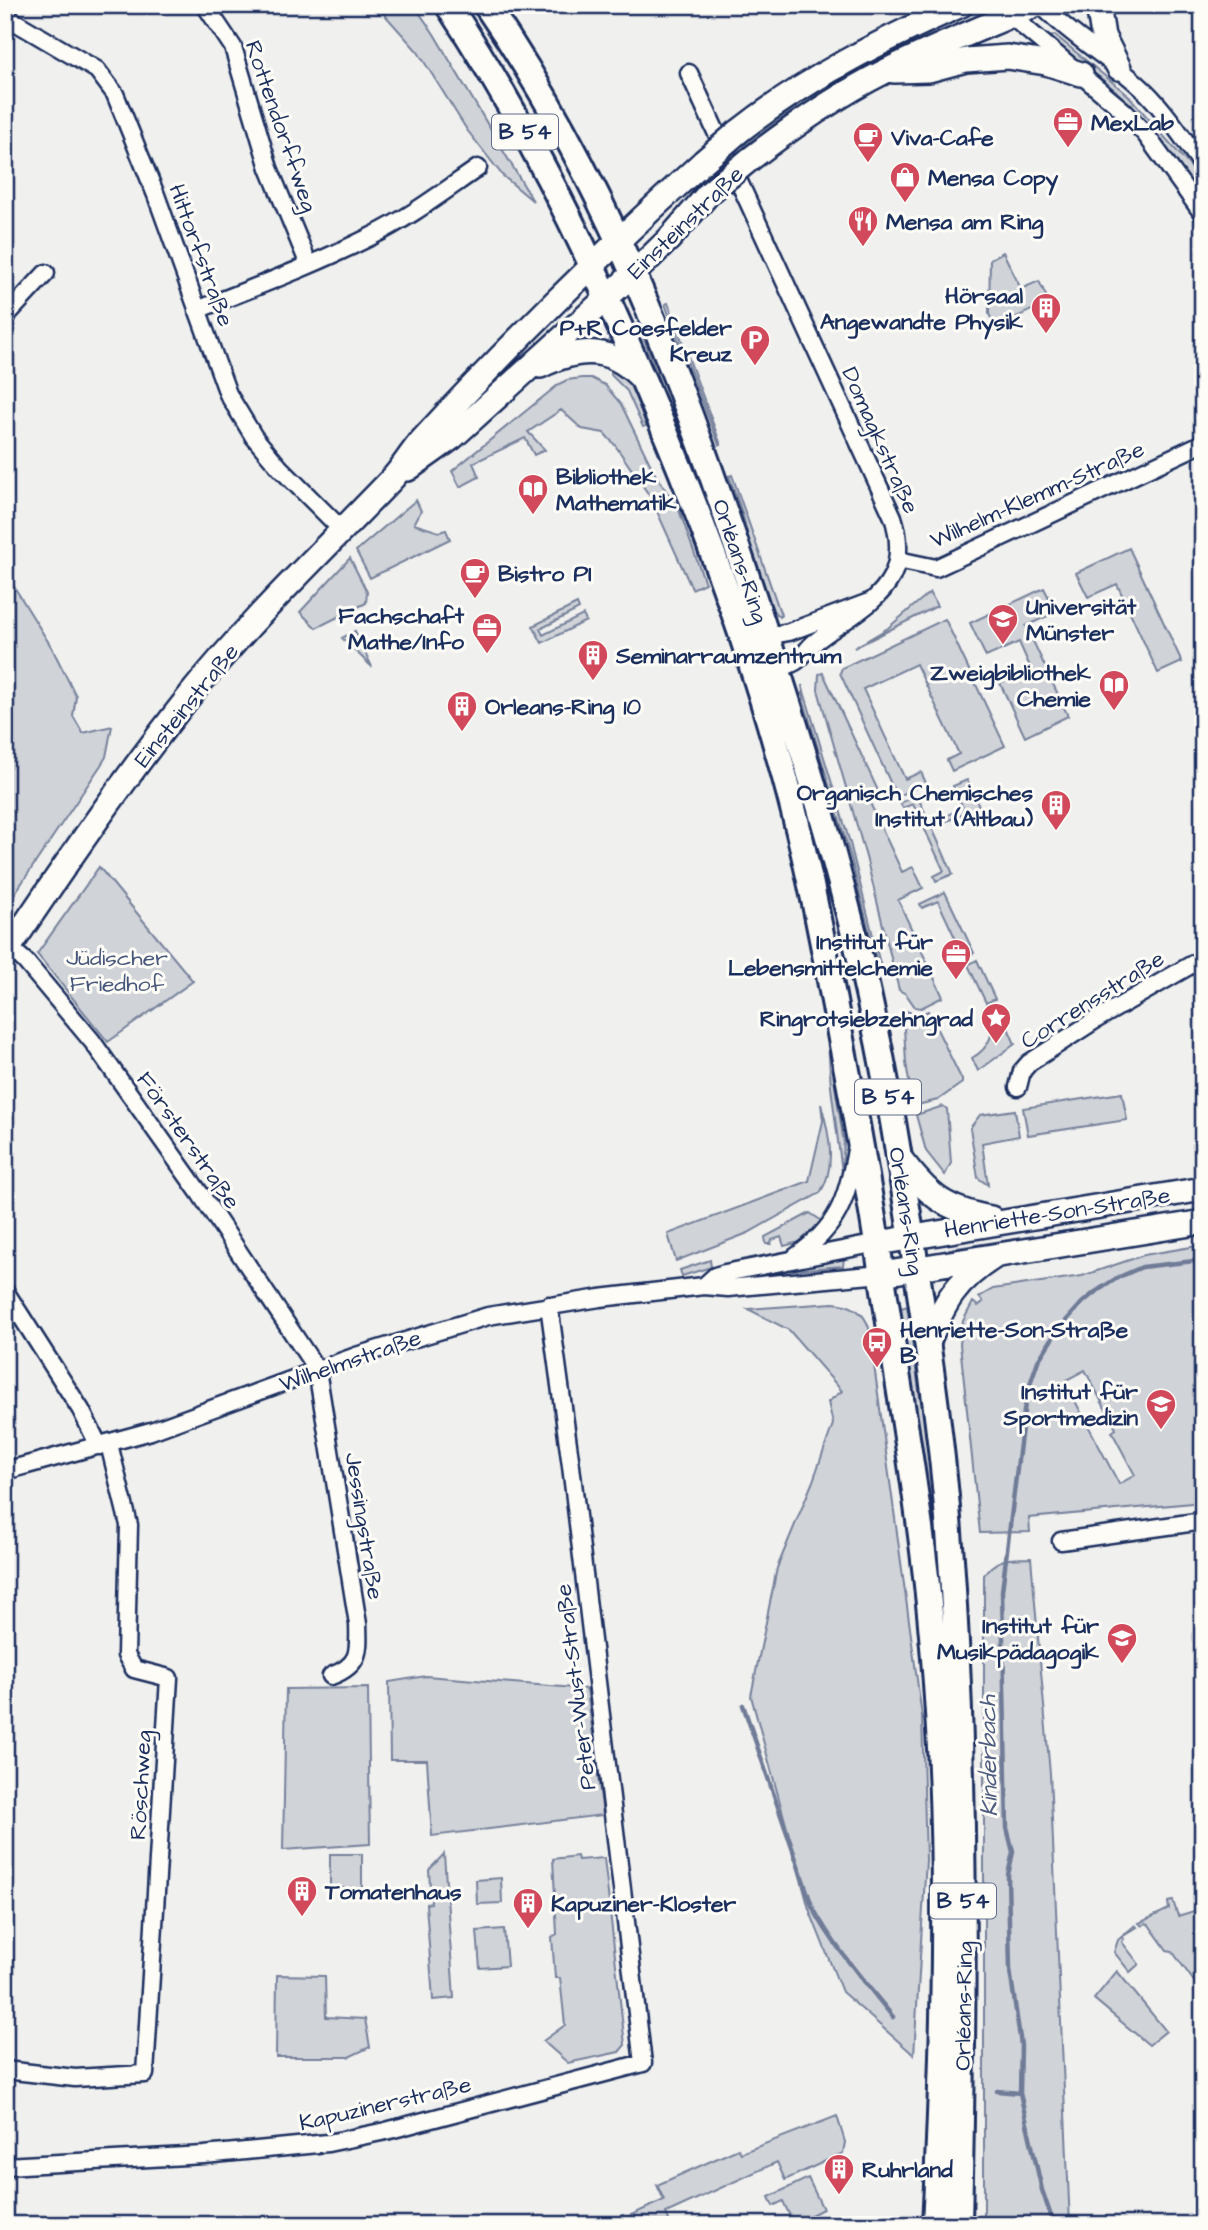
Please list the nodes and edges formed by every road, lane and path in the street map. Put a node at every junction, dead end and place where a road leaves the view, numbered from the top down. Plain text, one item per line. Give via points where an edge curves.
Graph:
1 (205, 5) edge
2 (448, 5) edge
3 (486, 5) edge
4 (925, 5) edge
5 (961, 5) edge
6 (1035, 5) edge
7 (1041, 5) edge
8 (1098, 5) edge
9 (5, 16) edge
10 (1011, 16) junction
11 (905, 30) junction
12 (1119, 68) junction
13 (884, 72) junction
14 (689, 73) dead end
15 (1081, 74) junction
16 (1203, 166) edge
17 (478, 168) dead end
18 (1203, 214) edge
19 (619, 240) junction
20 (309, 265) junction
21 (592, 265) junction
22 (46, 273) dead end
23 (634, 273) junction
24 (607, 298) junction
25 (197, 310) junction
26 (5, 317) edge
27 (514, 381) junction
28 (644, 382) junction
29 (1203, 443) edge
30 (393, 478) junction
31 (341, 529) junction
32 (898, 560) junction
33 (869, 602) junction
34 (767, 636) junction
35 (750, 660) junction
36 (787, 665) junction
37 (7, 951) edge
38 (1203, 958) edge
39 (1018, 1087) dead end
40 (859, 1135) junction
41 (899, 1157) junction
42 (1203, 1189) edge
43 (1008, 1221) junction
44 (1203, 1222) edge
45 (912, 1236) junction
46 (878, 1243) junction
47 (999, 1254) junction
48 (790, 1260) junction
49 (916, 1268) junction
50 (882, 1274) junction
51 (704, 1286) junction
52 (5, 1291) edge
53 (549, 1305) junction
54 (928, 1343) junction
55 (317, 1370) junction
56 (104, 1445) junction
57 (5, 1471) edge
58 (1203, 1521) edge
59 (1061, 1541) dead end
60 (331, 1676) dead end
61 (643, 2063) joint
62 (5, 2070) edge
63 (5, 2166) edge
64 (935, 2225) edge
65 (959, 2225) edge

1 - 20 street, Rottendorffweg via 233,47 270,167
2 - 21 main road, B 54 via 514,113
3 - 19 main road, B 54 via 559,120
4 - 11 main road
5 - 11 main road, Einsteinstraße
6 - 10 main road, Einsteinstraße
7 - 12 street
8 - 12 main road via 1102,36
9 - 25 street, Hittorfstraße via 97,70 115,94
10 - 13 main road, Einsteinstraße
10 - 15 street
11 - 19 main road, Einsteinstraße, bridge via 830,68 776,103 703,162
12 - 16 street via 1158,105
13 - 15 main road via 1008,57 1046,62
13 - 23 main road, Einsteinstraße, bridge via 825,105 749,160 709,193
14 - 32 street, Domagkstraße via 893,517
15 - 18 street via 1146,135
17 - 20 street via 414,213
19 - 21 main road, Einsteinstraße
19 - 23 main road, Orléans-Ring / B 54
20 - 25 street
21 - 24 main road, Orléans-Ring / B 54
21 - 30 main road, Einsteinstraße via 422,440
22 - 26 street
23 - 24 main road, Einsteinstraße
23 - 34 main road, Orléans-Ring / B 54 via 681,388
24 - 27 main road, Einsteinstraße
24 - 28 main road, Orléans-Ring / B 54
25 - 31 street, Hittorfstraße via 228,394 254,438
27 - 28 main road via 551,361 585,352 609,355
27 - 30 main road, Einsteinstraße via 453,437
28 - 35 main road, Orléans-Ring / B 54 via 720,570
29 - 32 street, Wilhelm-Klemm-Straße via 936,568
30 - 31 main road, Einsteinstraße
31 - 37 main road, Einsteinstraße via 191,694
32 - 33 street via 885,588
33 - 34 street
33 - 36 street
34 - 35 street
34 - 36 main road, Orléans-Ring / B 54
35 - 36 street
35 - 40 main road, Orléans-Ring / B 54 via 811,888
36 - 41 main road, Orléans-Ring / B 54 via 870,1003
37 - 55 street, Försterstraße via 25,961 92,1041
38 - 39 street, Corrensstraße via 1035,1059 1022,1071
40 - 46 main road, Orléans-Ring / B 54
40 - 48 street, Wilhelmstraße via 850,1182 833,1220 816,1241
41 - 43 main road via 925,1188 950,1206
41 - 45 main road, Orléans-Ring / B 54
42 - 43 main road, Henriette-Son-Straße
43 - 45 main road, Henriette-Son-Straße
44 - 47 main road, Henriette-Son-Straße
45 - 46 main road, Henriette-Son-Straße
45 - 49 main road, Orléans-Ring / B 54
46 - 48 street, Wilhelmstraße
46 - 50 main road, Orléans-Ring / B 54
47 - 49 main road, Henriette-Son-Straße
47 - 54 main road, B 54 via 955,1289 940,1311
48 - 51 street, Wilhelmstraße via 715,1276
49 - 50 main road, Wilhelmstraße
49 - 54 main road, Orléans-Ring / B 54
50 - 51 street, Wilhelmstraße via 728,1288
50 - 64 main road, Orléans-Ring / B 54 via 925,1564 938,1710 943,1938
51 - 53 street, Wilhelmstraße
52 - 56 street
53 - 55 street, Wilhelmstraße via 456,1324
53 - 61 street, Peter-Wust-Straße
54 - 65 main road, Orléans-Ring / B 54 via 947,1517 958,1682 964,1940
55 - 56 street, Wilhelmstraße
55 - 60 street, Jessingstraße via 358,1625 356,1657
56 - 57 street, Wilhelmstraße
56 - 62 street, Röschweg via 129,1525 126,1655 134,1669 169,1678 145,2074 75,2078
58 - 59 street
61 - 63 street, Kapuzinerstraße via 328,2143

